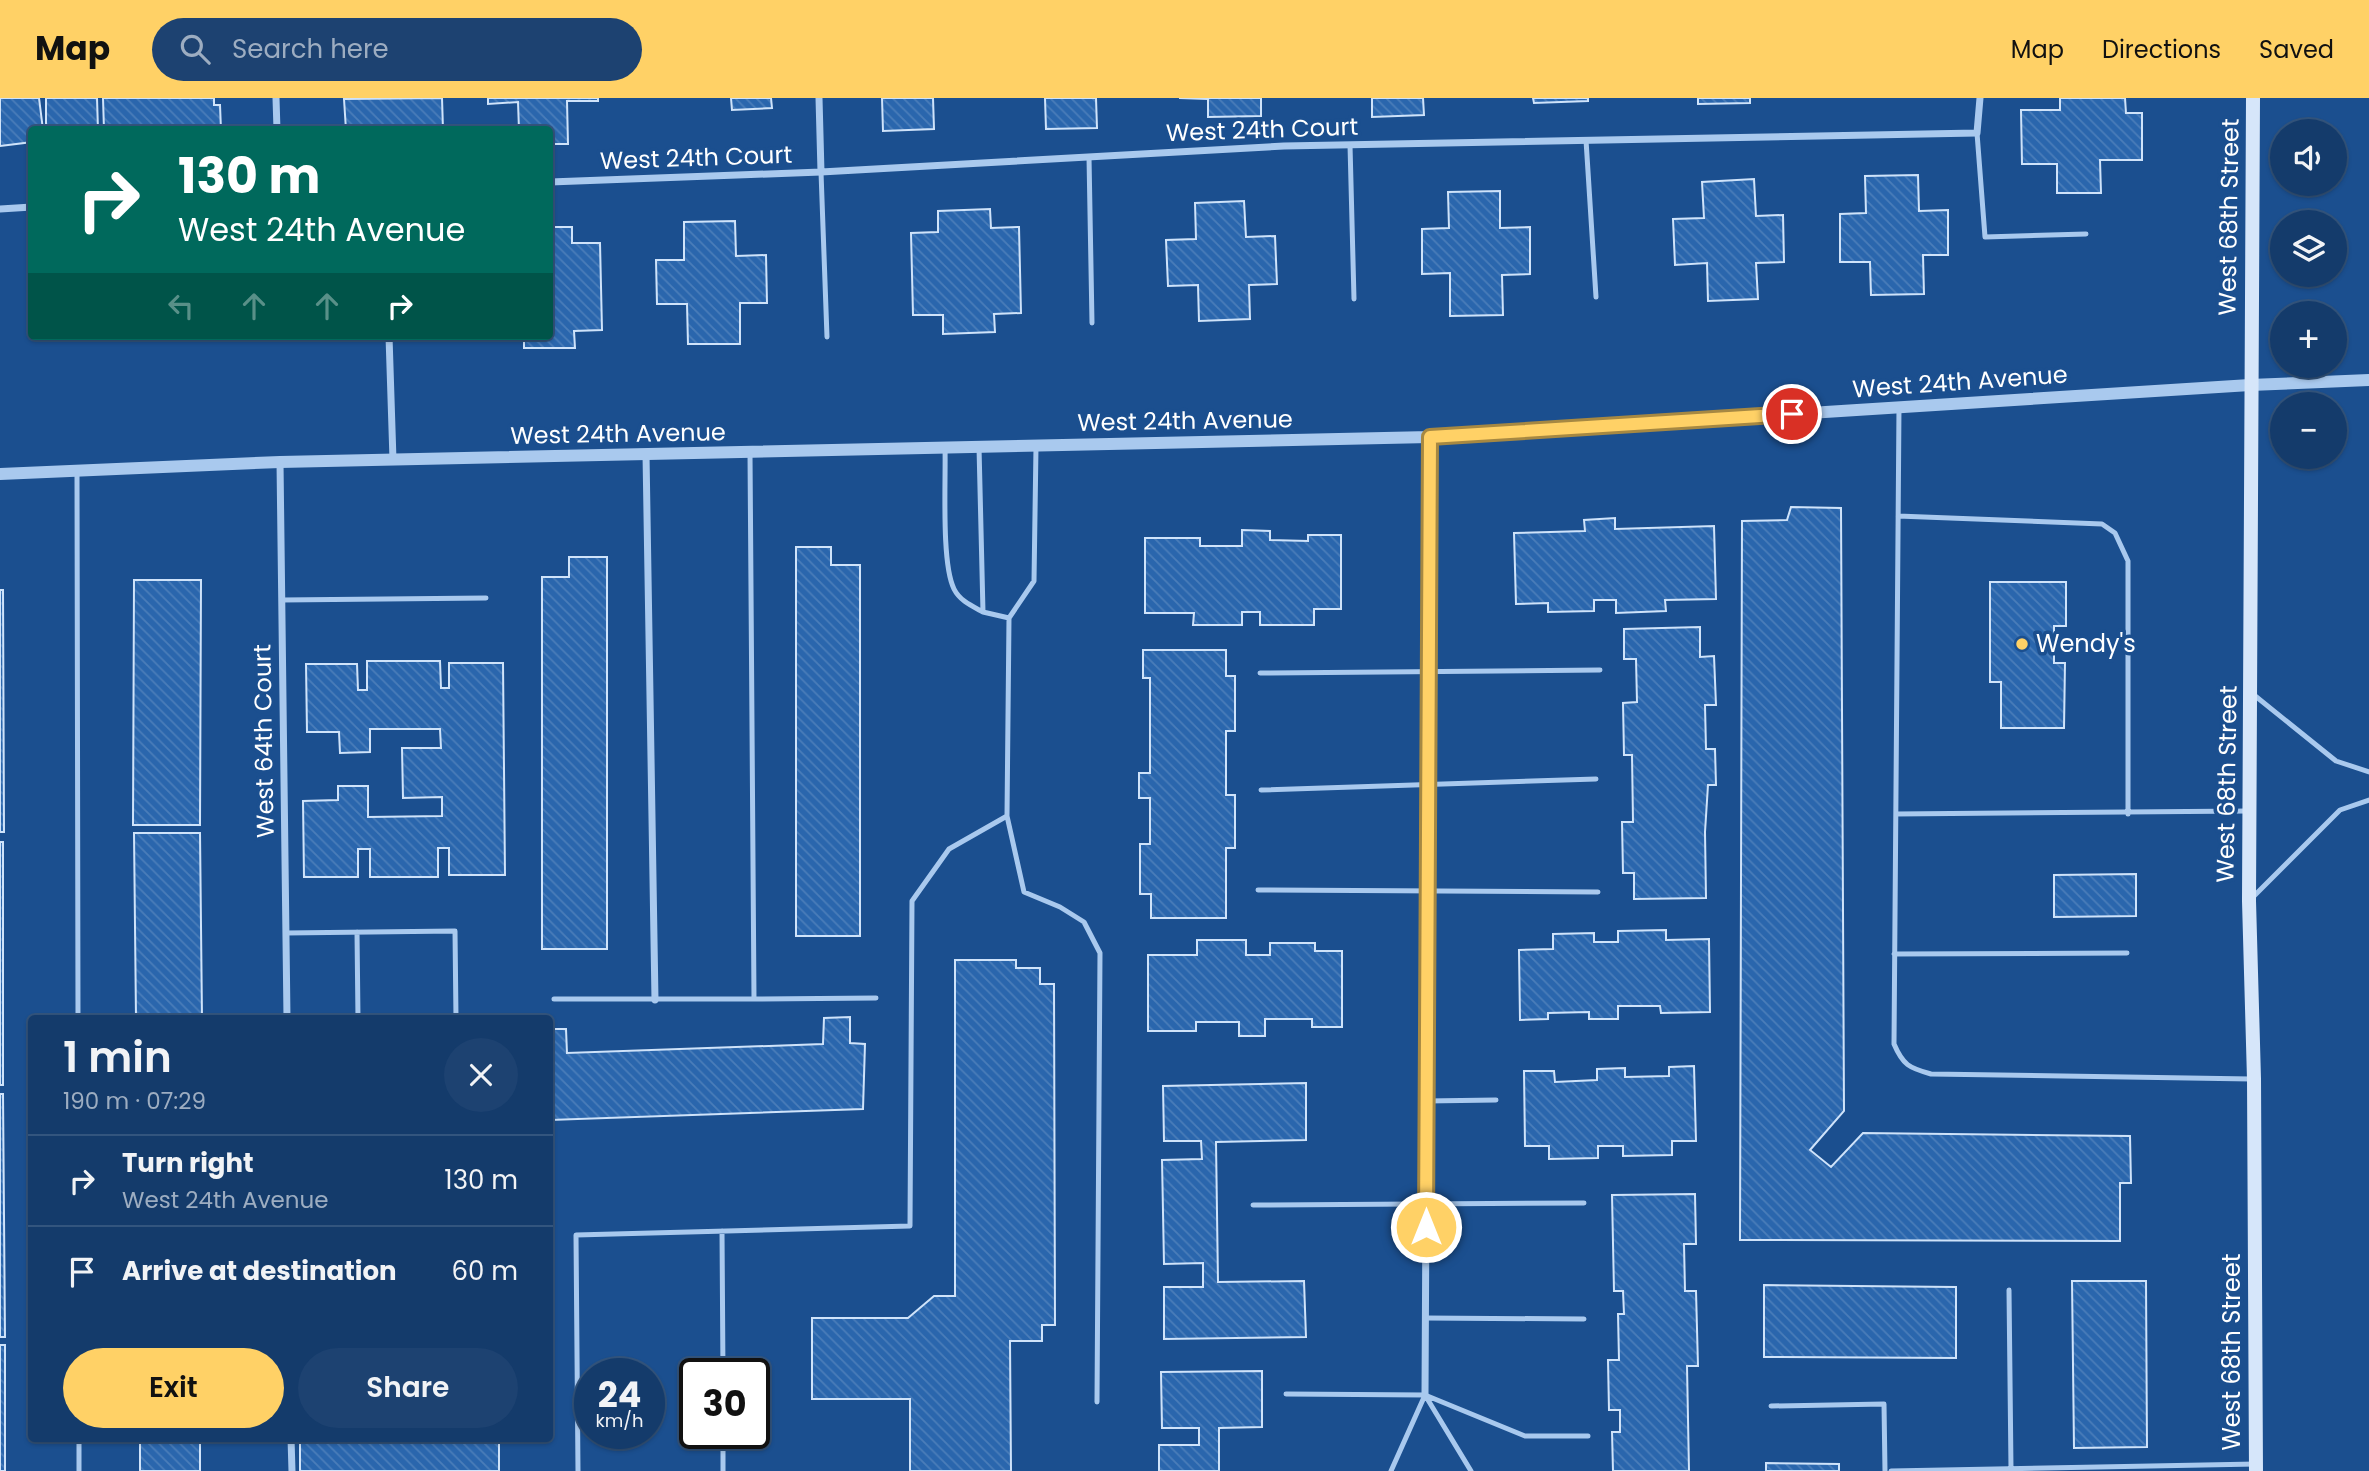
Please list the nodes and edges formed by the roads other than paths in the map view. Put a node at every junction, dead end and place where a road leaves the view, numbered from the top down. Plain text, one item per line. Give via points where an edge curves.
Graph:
1 (276, 98) edge
2 (819, 98) edge
3 (1980, 98) edge
4 (2253, 98) edge
5 (277, 126) edge
6 (1977, 133) junction
7 (1586, 140) junction
8 (1350, 145) junction
9 (1089, 157) junction
10 (821, 172) junction
11 (553, 182) edge
12 (28, 207) edge
13 (0, 209) edge
14 (2086, 234) dead end
15 (1596, 297) dead end
16 (1354, 299) dead end
17 (1092, 323) dead end
18 (827, 337) dead end
19 (389, 340) edge
20 (2369, 380) edge
21 (2250, 385) junction
22 (1899, 407) junction
23 (1430, 437) junction
24 (1036, 445) junction
25 (945, 447) junction
26 (979, 447) junction
27 (750, 453) junction
28 (646, 454) junction
29 (393, 460) junction
30 (280, 462) junction
31 (77, 471) junction
32 (0, 474) edge
33 (1898, 516) junction
34 (486, 598) dead end
35 (282, 600) junction
36 (983, 612) junction
37 (1009, 618) junction
38 (1600, 670) dead end
39 (1429, 671) junction
40 (1260, 673) dead end
41 (2251, 693) junction
42 (2369, 772) edge
43 (1596, 779) dead end
44 (1428, 785) junction
45 (1261, 790) dead end
46 (2369, 800) edge
47 (2249, 811) junction
48 (1896, 814) junction
49 (2128, 814) junction
50 (1007, 816) junction
51 (1258, 890) dead end
52 (1428, 891) junction
53 (1598, 892) dead end
54 (2249, 901) junction
55 (357, 932) junction
56 (286, 933) junction
57 (2127, 953) dead end
58 (1894, 954) junction
59 (876, 998) dead end
60 (554, 999) dead end
61 (754, 999) junction
62 (655, 1000) junction
63 (78, 1015) edge
64 (287, 1015) edge
65 (358, 1015) edge
66 (456, 1015) edge
67 (2254, 1079) junction
68 (1496, 1100) dead end
69 (1426, 1101) junction
70 (1584, 1203) dead end
71 (1253, 1205) dead end
72 (1426, 1205) junction
73 (722, 1231) junction
74 (2009, 1290) dead end
75 (1426, 1318) junction
76 (1584, 1319) dead end
77 (723, 1358) edge
78 (1286, 1394) dead end
79 (1425, 1395) junction
80 (1097, 1402) dead end
81 (1771, 1406) dead end
82 (1588, 1436) dead end
83 (79, 1442) edge
84 (291, 1442) edge
85 (723, 1449) edge
86 (2256, 1467) edge
87 (2011, 1469) junction
88 (79, 1471) edge
89 (292, 1471) edge
90 (578, 1471) edge
91 (723, 1471) edge
92 (1391, 1471) edge
93 (1471, 1471) edge
94 (1885, 1471) edge
95 (1891, 1471) edge

1 - 5 street
2 - 10 street
3 - 6 street
4 - 21 main road, West 68th Street
6 - 7 street, West 24th Court
6 - 14 lane via 1985,237
7 - 8 street, West 24th Court
7 - 15 lane
8 - 9 street, West 24th Court
8 - 16 lane
9 - 10 street, West 24th Court
9 - 17 lane
10 - 11 street, West 24th Court
10 - 18 lane
12 - 13 street
19 - 29 street
20 - 21 street, West 24th Avenue
21 - 22 street, West 24th Avenue
21 - 41 main road, West 68th Street
22 - 23 street, West 24th Avenue
22 - 33 lane
23 - 24 street, West 24th Avenue
23 - 39 street
24 - 26 street, West 24th Avenue
24 - 37 lane via 1034,581
25 - 26 street, West 24th Avenue
25 - 27 street, West 24th Avenue
25 - 36 lane via 947,556 953,588 962,600
26 - 36 lane
27 - 28 street, West 24th Avenue
27 - 61 lane
28 - 29 street, West 24th Avenue
28 - 62 street
29 - 30 street, West 24th Avenue
30 - 31 street, West 24th Avenue
30 - 35 street, West 64th Court
31 - 32 street, West 24th Avenue
31 - 63 lane
33 - 48 lane
33 - 49 lane via 2102,524 2115,533 2128,561
34 - 35 lane
35 - 56 street, West 64th Court
36 - 37 lane
37 - 50 lane
38 - 39 lane
39 - 40 lane
39 - 44 street
41 - 42 lane via 2336,761
41 - 47 main road, West 68th Street
43 - 44 lane
44 - 45 lane
44 - 52 street
46 - 54 lane via 2340,810
47 - 49 lane
47 - 54 main road, West 68th Street
48 - 49 lane
48 - 58 lane
50 - 73 lane via 949,849 912,901 910,1226
50 - 80 lane via 1024,892 1084,922 1100,953
51 - 52 lane
52 - 53 lane
52 - 69 street
54 - 67 main road, West 68th Street
55 - 56 lane
55 - 65 lane
55 - 66 lane via 455,932
56 - 64 street, West 64th Court
57 - 58 lane
58 - 67 lane via 1894,1044 1901,1060 1912,1069 1949,1075
59 - 61 lane
60 - 62 lane
61 - 62 lane
67 - 86 main road, West 68th Street
68 - 69 lane
69 - 72 street
70 - 72 lane
71 - 72 lane
72 - 75 street
73 - 77 lane
73 - 90 lane via 576,1235
74 - 87 lane
75 - 76 lane
75 - 79 street
78 - 79 lane
79 - 82 lane via 1525,1436
79 - 92 lane
79 - 93 lane
81 - 94 lane via 1884,1404
83 - 88 lane
84 - 89 street
85 - 91 lane
86 - 87 lane
87 - 95 lane

